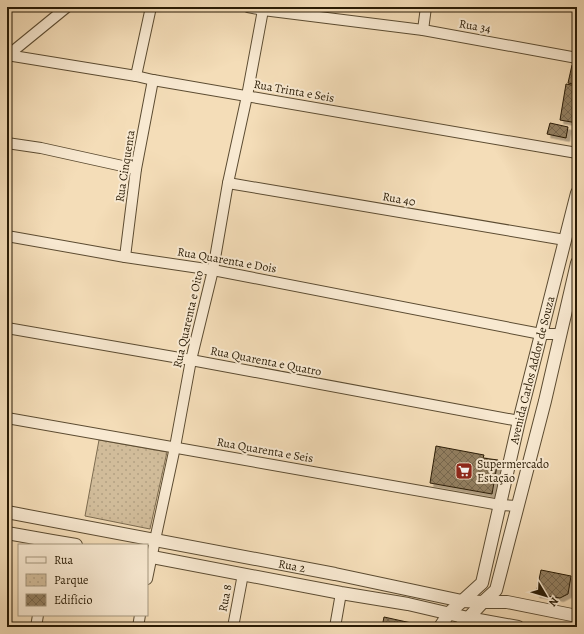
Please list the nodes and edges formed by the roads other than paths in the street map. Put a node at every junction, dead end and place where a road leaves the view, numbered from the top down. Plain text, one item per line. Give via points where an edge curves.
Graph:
1 (66, 7) edge
2 (151, 7) edge
3 (248, 7) edge
4 (426, 7) edge
5 (263, 10) junction
6 (422, 30) junction
7 (7, 55) edge
8 (577, 58) edge
9 (136, 76) junction
10 (153, 80) junction
11 (247, 96) junction
12 (7, 143) edge
13 (577, 152) edge
14 (136, 169) junction
15 (228, 183) junction
16 (577, 193) edge
17 (7, 236) edge
18 (565, 240) junction
19 (125, 257) junction
20 (577, 263) edge
21 (213, 270) junction
22 (7, 328) edge
23 (541, 334) junction
24 (560, 334) junction
25 (191, 360) junction
26 (7, 418) edge
27 (519, 421) junction
28 (175, 448) junction
29 (500, 505) junction
30 (518, 506) junction
31 (7, 512) edge
32 (7, 533) edge
33 (155, 540) junction
34 (51, 543) edge
35 (64, 544) edge
36 (149, 556) edge
37 (148, 568) edge
38 (243, 574) junction
39 (341, 593) junction
40 (462, 601) junction
41 (483, 602) junction
42 (449, 613) junction
43 (38, 616) edge
44 (140, 616) edge
45 (577, 616) edge
46 (468, 618) junction
47 (36, 627) edge
48 (138, 627) edge
49 (233, 627) edge
50 (335, 627) edge
51 (440, 627) edge
52 (460, 627) edge
53 (518, 627) edge

1 - 7 street
2 - 9 street
3 - 5 street, Rua 34
4 - 6 street
5 - 6 street, Rua 34
5 - 11 street, Rua Quarenta e Oito
6 - 8 street, Rua 34
7 - 9 street, Rua Trinta e Seis
9 - 10 street, Rua Trinta e Seis
10 - 11 street, Rua Trinta e Seis
10 - 14 street, Rua Cinquenta
11 - 13 street, Rua Trinta e Seis
11 - 15 street, Rua Quarenta e Oito
12 - 14 street
14 - 19 street, Rua Cinquenta
15 - 18 street, Rua 40
15 - 21 street, Rua Quarenta e Oito
16 - 18 street, Avenida Carlos Addor de Souza
17 - 19 street, Rua Quarenta e Dois
18 - 23 street, Avenida Carlos Addor de Souza
19 - 21 street, Rua Quarenta e Dois
20 - 24 street, Avenida Carlos Addor de Souza
21 - 23 street, Rua Quarenta e Dois
21 - 25 street, Rua Quarenta e Oito
22 - 25 street, Rua Quarenta e Quatro
23 - 24 street, Rua Quarenta e Dois
23 - 27 street, Avenida Carlos Addor de Souza
24 - 30 street, Avenida Carlos Addor de Souza
25 - 27 street, Rua Quarenta e Quatro
25 - 28 street, Rua Quarenta e Oito
26 - 28 street, Rua Quarenta e Seis
27 - 29 street, Avenida Carlos Addor de Souza
28 - 29 street, Rua Quarenta e Seis
28 - 33 street, Rua Quarenta e Oito
29 - 30 street, Rua Quarenta e Seis
29 - 40 street, Avenida Carlos Addor de Souza via 482,583
30 - 41 street, Avenida Carlos Addor de Souza via 496,590
31 - 33 street, Rua 2
32 - 34 street
33 - 36 street, Rua Quarenta e Oito
33 - 40 street, Rua 2
34 - 35 street
36 - 37 street, Rua Quarenta e Oito
36 - 38 street, Rua 2
38 - 39 street, Rua 2
38 - 49 street, Rua 8
39 - 42 street, Rua 2
39 - 50 street
40 - 41 street, Rua 2
40 - 42 street, Avenida Carlos Addor de Souza
41 - 45 street, Rua 2 via 507,602
41 - 46 street, Avenida Carlos Addor de Souza
42 - 46 street, Rua 2
42 - 51 street, Avenida Carlos Addor de Souza
43 - 47 street
44 - 48 street
46 - 52 street, Avenida Carlos Addor de Souza
46 - 53 street, Rua 2

